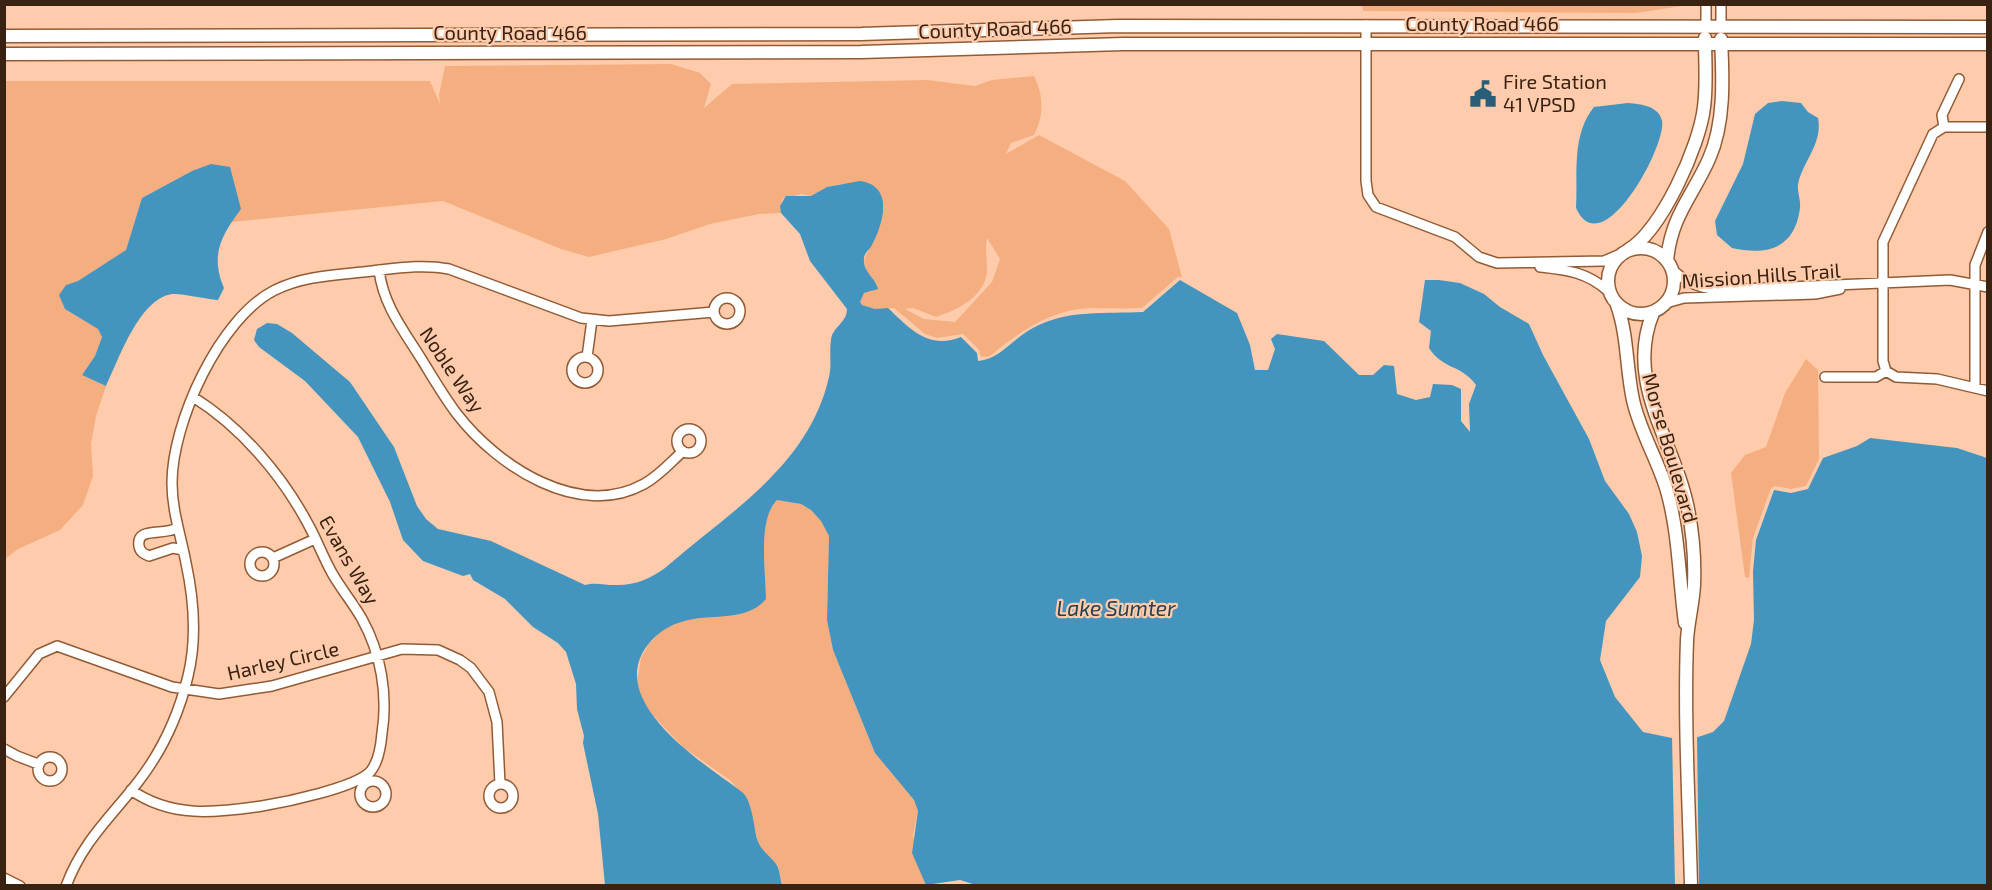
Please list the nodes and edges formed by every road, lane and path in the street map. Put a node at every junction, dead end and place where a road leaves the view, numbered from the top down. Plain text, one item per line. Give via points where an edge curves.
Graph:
1 (1706, 4) edge
2 (1721, 4) edge
3 (1366, 25) junction
4 (1988, 27) edge
5 (1706, 28) junction
6 (1721, 28) junction
7 (4, 36) edge
8 (1366, 43) junction
9 (1705, 44) junction
10 (1988, 44) edge
11 (1721, 45) junction
12 (4, 54) edge
13 (1959, 78) dead end
14 (1944, 127) junction
15 (1988, 127) edge
16 (1988, 232) edge
17 (1625, 252) junction
18 (1520, 264) junction
19 (1669, 264) junction
20 (379, 270) junction
21 (1975, 283) junction
22 (1858, 285) junction
23 (1882, 285) junction
24 (1988, 287) edge
25 (1608, 291) junction
26 (1666, 303) junction
27 (1617, 305) junction
28 (714, 312) dead end
29 (1653, 313) junction
30 (592, 320) junction
31 (587, 357) dead end
32 (1886, 371) junction
33 (1826, 377) dead end
34 (1975, 387) junction
35 (1988, 390) edge
36 (193, 397) junction
37 (683, 451) dead end
38 (177, 528) junction
39 (315, 539) junction
40 (183, 550) junction
41 (273, 558) dead end
42 (1687, 639) junction
43 (377, 657) junction
44 (184, 689) junction
45 (4, 697) edge
46 (4, 749) edge
47 (38, 764) dead end
48 (500, 783) dead end
49 (131, 790) junction
50 (4, 878) edge
51 (20, 885) edge
52 (66, 885) edge
53 (1691, 885) edge

1 - 5 street
2 - 6 street
3 - 5 main road, County Road 466
3 - 7 main road, County Road 466 via 1118,26 861,34
3 - 8 street
4 - 6 main road, County Road 466
5 - 6 main road, County Road 466
5 - 9 main road
6 - 11 main road
8 - 9 main road, County Road 466
8 - 12 main road, County Road 466 via 1123,44 861,52
8 - 18 street via 1366,181 1371,201 1383,210 1455,237 1488,261
9 - 11 main road, County Road 466
9 - 17 main road via 1704,107 1695,148 1646,237
10 - 11 main road, County Road 466
11 - 19 main road via 1719,121 1710,158 1671,231
13 - 14 street via 1942,115
14 - 15 street
14 - 23 street via 1933,134 1885,238
16 - 21 street via 1976,258
17 - 18 street via 1604,261
17 - 19 main road via 1648,249
17 - 25 main road via 1609,270
18 - 25 street via 1580,272
19 - 22 street, Mission Hills Trail via 1694,285 1717,290
19 - 26 main road via 1673,289
20 - 30 street via 426,266 449,269
20 - 36 street via 314,277 272,291 227,332
20 - 37 street, Noble Way via 389,308 457,414 490,448 524,471 573,493 612,495 643,485
21 - 23 street, Mission Hills Trail via 1950,280
21 - 24 street, Mission Hills Trail
21 - 34 street
22 - 23 street, Mission Hills Trail
22 - 26 street, Mission Hills Trail via 1815,294 1684,298
23 - 32 street via 1882,361
25 - 27 main road
26 - 29 main road
27 - 29 main road via 1634,314
27 - 42 main road, Morse Boulevard via 1625,328 1634,403 1675,524
28 - 30 street
29 - 42 main road, Morse Boulevard via 1644,344 1649,401 1676,468 1694,545
30 - 31 street
32 - 33 street via 1876,377
32 - 34 street via 1894,376
34 - 35 street
36 - 38 street via 183,418 173,460
36 - 39 street, Evans Way via 257,453 299,508
38 - 40 street
38 - 40 street via 169,533 144,534 140,549 149,556 173,548
39 - 41 street
39 - 43 street, Evans Way via 366,626
40 - 44 street via 194,631
42 - 53 main road, Morse Boulevard
43 - 44 street, Harley Circle via 245,692 219,694
43 - 48 street, Harley Circle via 408,649 438,650 479,675 496,711
43 - 49 street, Evans Way via 383,683 383,727 377,757 365,780 288,801 193,812 153,804
44 - 45 street, Harley Circle via 57,646 39,654
44 - 49 street via 162,744
46 - 47 street
49 - 52 street via 91,837
50 - 51 street

